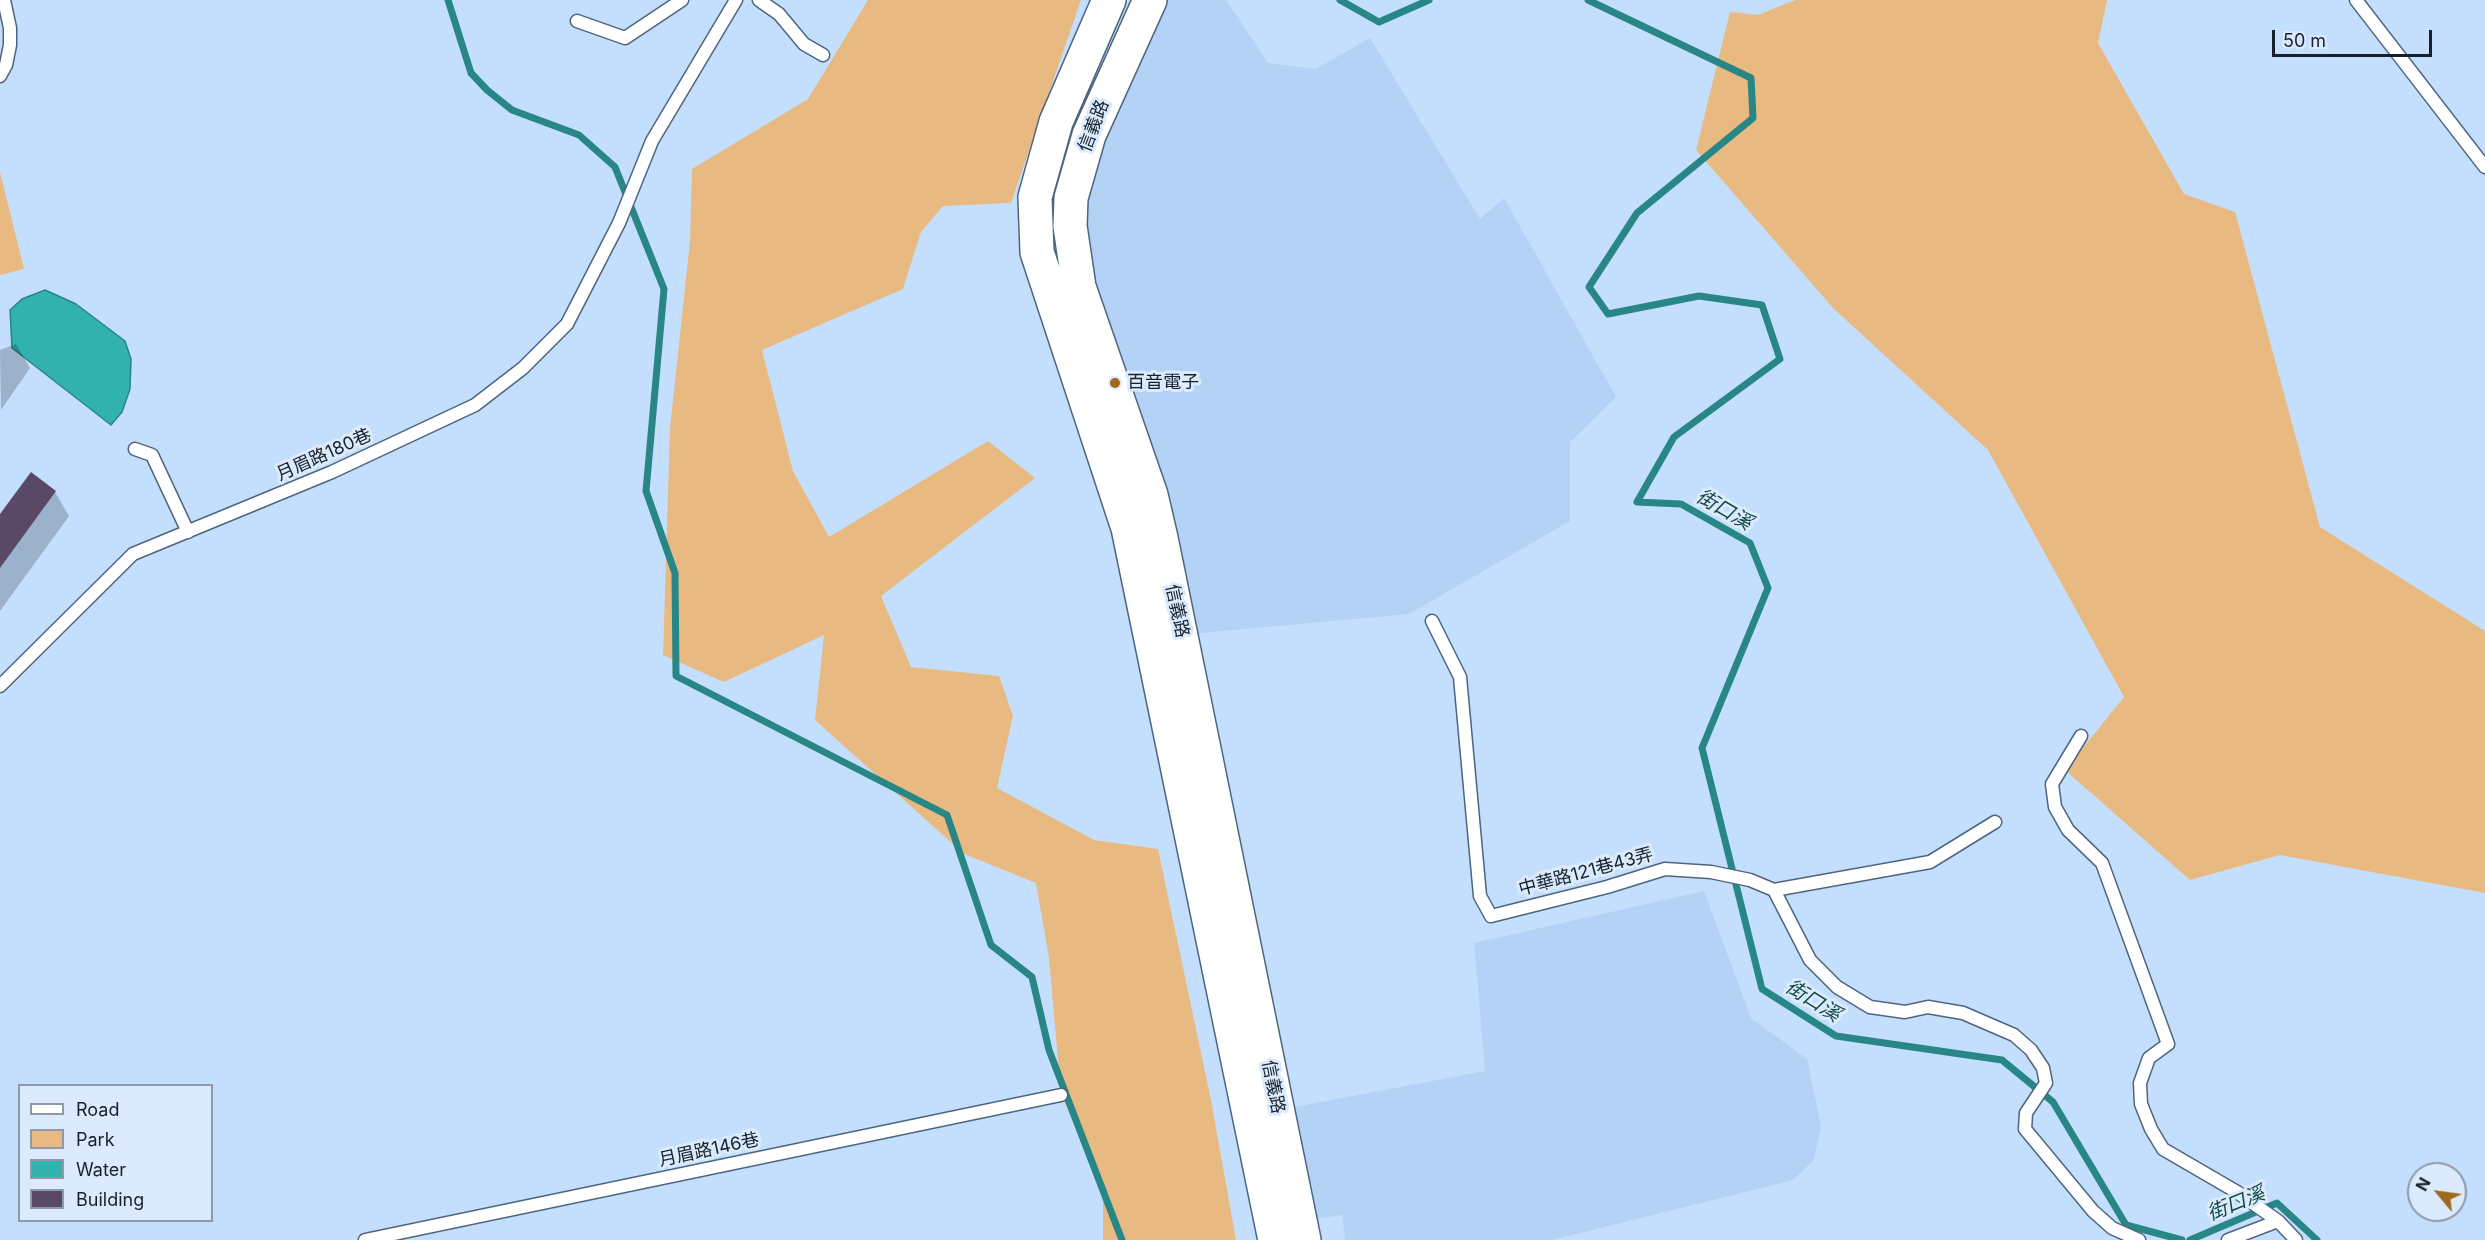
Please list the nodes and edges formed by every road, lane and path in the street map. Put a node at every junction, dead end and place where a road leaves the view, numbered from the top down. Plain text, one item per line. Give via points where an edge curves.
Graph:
1 (4, 0) edge
2 (682, 0) edge
3 (736, 0) edge
4 (759, 0) edge
5 (1109, 0) edge
6 (1150, 0) edge
7 (2356, 0) edge
8 (577, 21) dead end
9 (824, 55) dead end
10 (0, 76) edge
11 (2485, 167) edge
12 (135, 449) dead end
13 (1116, 490) junction
14 (1151, 495) junction
15 (188, 531) junction
16 (1432, 621) dead end
17 (0, 686) edge
18 (2081, 735) dead end
19 (1995, 822) dead end
20 (1774, 890) junction
21 (1061, 1095) dead end
22 (2278, 1221) junction
23 (365, 1240) edge
24 (1275, 1240) edge
25 (1304, 1240) edge
26 (2139, 1240) edge
27 (2228, 1240) edge
28 (2296, 1240) edge

1 - 10 lane via 10,28 6,65
2 - 8 lane via 625,38
3 - 15 lane, 月眉路180巷 via 652,141 622,216 567,324 523,368 475,405 332,472
4 - 9 lane via 779,14 804,44
5 - 13 main road, 信義路 via 1056,122 1035,196 1036,252
6 - 14 main road, 信義路 via 1089,135 1071,198 1070,226 1079,287
7 - 11 lane
12 - 15 lane via 152,455
13 - 14 main road
13 - 24 main road, 信義路 via 1128,528
14 - 25 main road, 信義路
15 - 17 lane, 月眉路180巷 via 134,554
16 - 20 lane, 中華路121巷43弄 via 1461,677 1480,896 1491,916 1665,869 1720,874
18 - 22 lane via 2052,784 2055,807 2068,830 2102,863 2168,1044 2150,1058 2140,1083 2141,1104 2163,1149 2237,1191
19 - 20 lane via 1930,862
20 - 26 lane via 1810,960 1837,987 1870,1007 1905,1012 1928,1007 1951,1011 2014,1035 2031,1050 2043,1068 2046,1083 2026,1113 2025,1128 2093,1211 2112,1228
21 - 23 lane, 月眉路146巷
22 - 27 lane
22 - 28 lane

